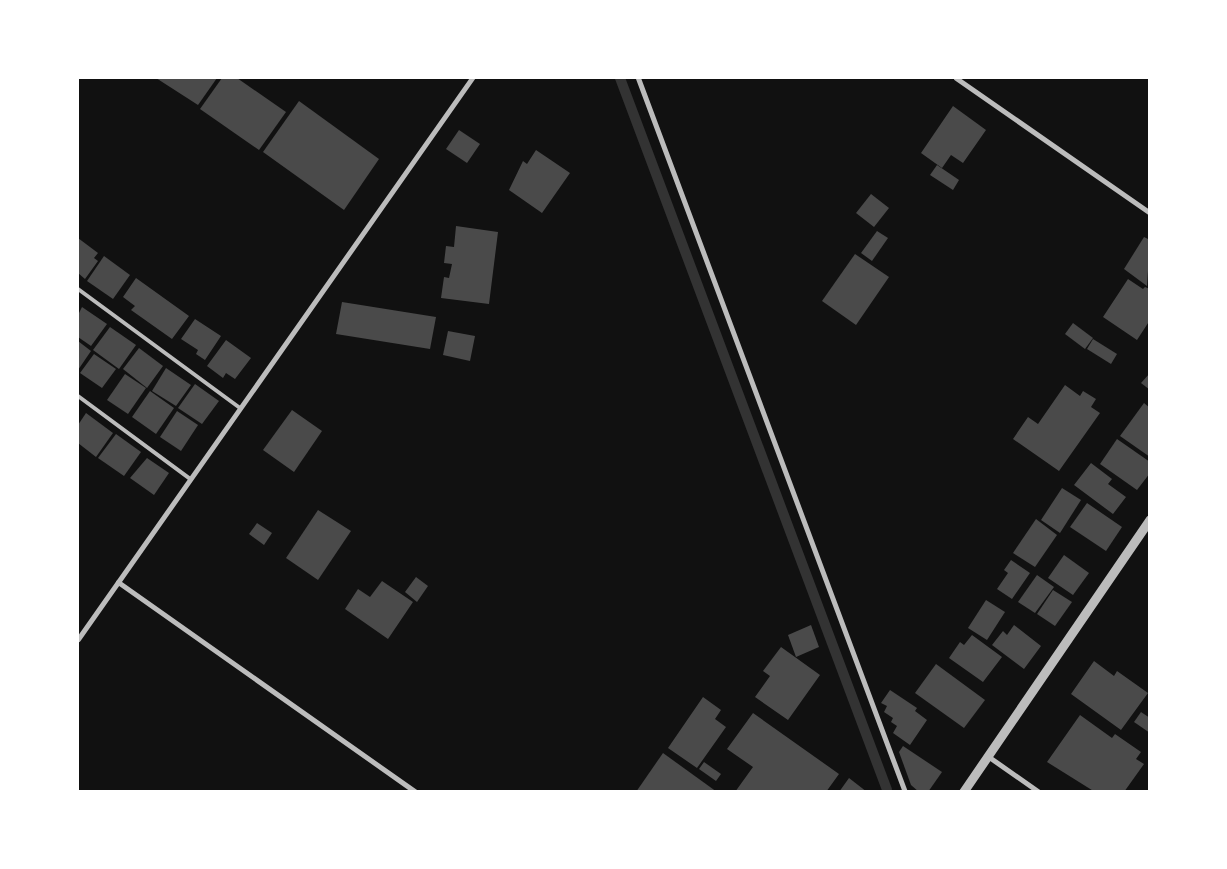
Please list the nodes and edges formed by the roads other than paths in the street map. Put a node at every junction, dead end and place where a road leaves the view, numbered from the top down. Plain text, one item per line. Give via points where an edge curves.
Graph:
1 (472, 78) edge
2 (638, 78) edge
3 (956, 78) edge
4 (1150, 214) edge
5 (78, 289) edge
6 (78, 396) edge
7 (240, 408) junction
8 (190, 479) junction
9 (1149, 523) edge
10 (118, 582) junction
11 (78, 639) edge
12 (989, 757) junction
13 (416, 792) edge
14 (905, 792) edge
15 (962, 792) edge
16 (1039, 792) edge

1 - 7 street
2 - 14 street
3 - 4 street
5 - 7 lane
6 - 8 lane
7 - 8 street
8 - 10 street
9 - 12 street
10 - 11 street
10 - 13 street
12 - 15 street
12 - 16 street

